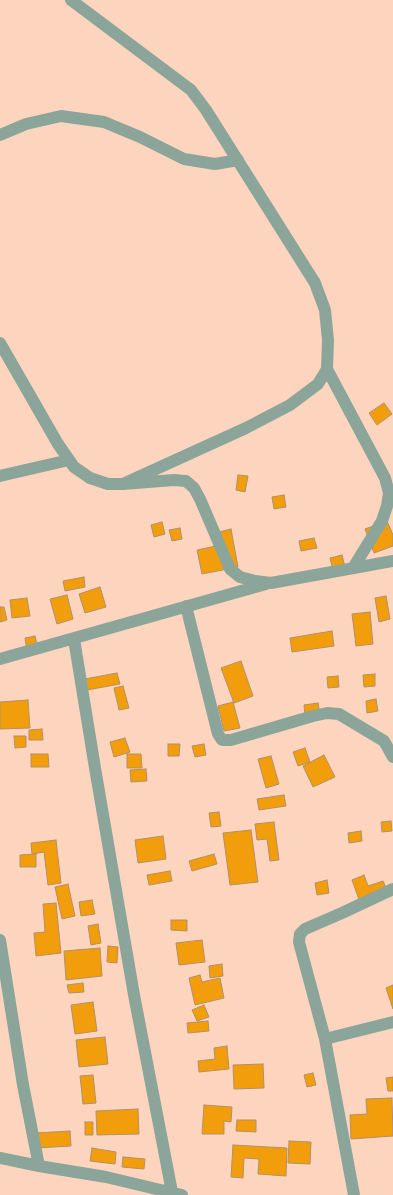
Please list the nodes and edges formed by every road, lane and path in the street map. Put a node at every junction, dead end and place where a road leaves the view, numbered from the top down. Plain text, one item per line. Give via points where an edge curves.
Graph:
1 (72, 0) edge
2 (0, 135) edge
3 (238, 160) junction
4 (0, 343) edge
5 (327, 369) junction
6 (69, 460) junction
7 (0, 476) edge
8 (123, 484) junction
9 (393, 561) edge
10 (354, 568) junction
11 (271, 583) junction
12 (186, 606) junction
13 (74, 639) junction
14 (0, 659) edge
15 (388, 739) edge
16 (393, 757) edge
17 (393, 889) edge
18 (0, 940) edge
19 (393, 1022) edge
20 (325, 1039) junction
21 (0, 1158) edge
22 (39, 1166) junction
23 (177, 1193) edge
24 (354, 1195) edge

1 - 3 street via 191,90
2 - 3 street via 26,124 61,116 104,122 184,159 215,164
3 - 5 street via 315,283 325,310
4 - 6 street
5 - 8 street via 318,384 290,405
5 - 10 street via 385,478 389,493 388,506 382,521
6 - 7 street
6 - 8 street via 74,467 90,478 108,484
8 - 11 street via 186,481 194,488 200,499 230,569 240,577
9 - 10 street
10 - 11 street
11 - 12 street
12 - 13 street
12 - 15 street via 218,734 222,740 231,740 327,713 339,714
13 - 14 street
13 - 23 street via 132,987
15 - 16 street
17 - 20 street via 305,929 300,934 299,942
18 - 22 street
19 - 20 street
20 - 24 street
21 - 22 street
22 - 23 street via 106,1177

